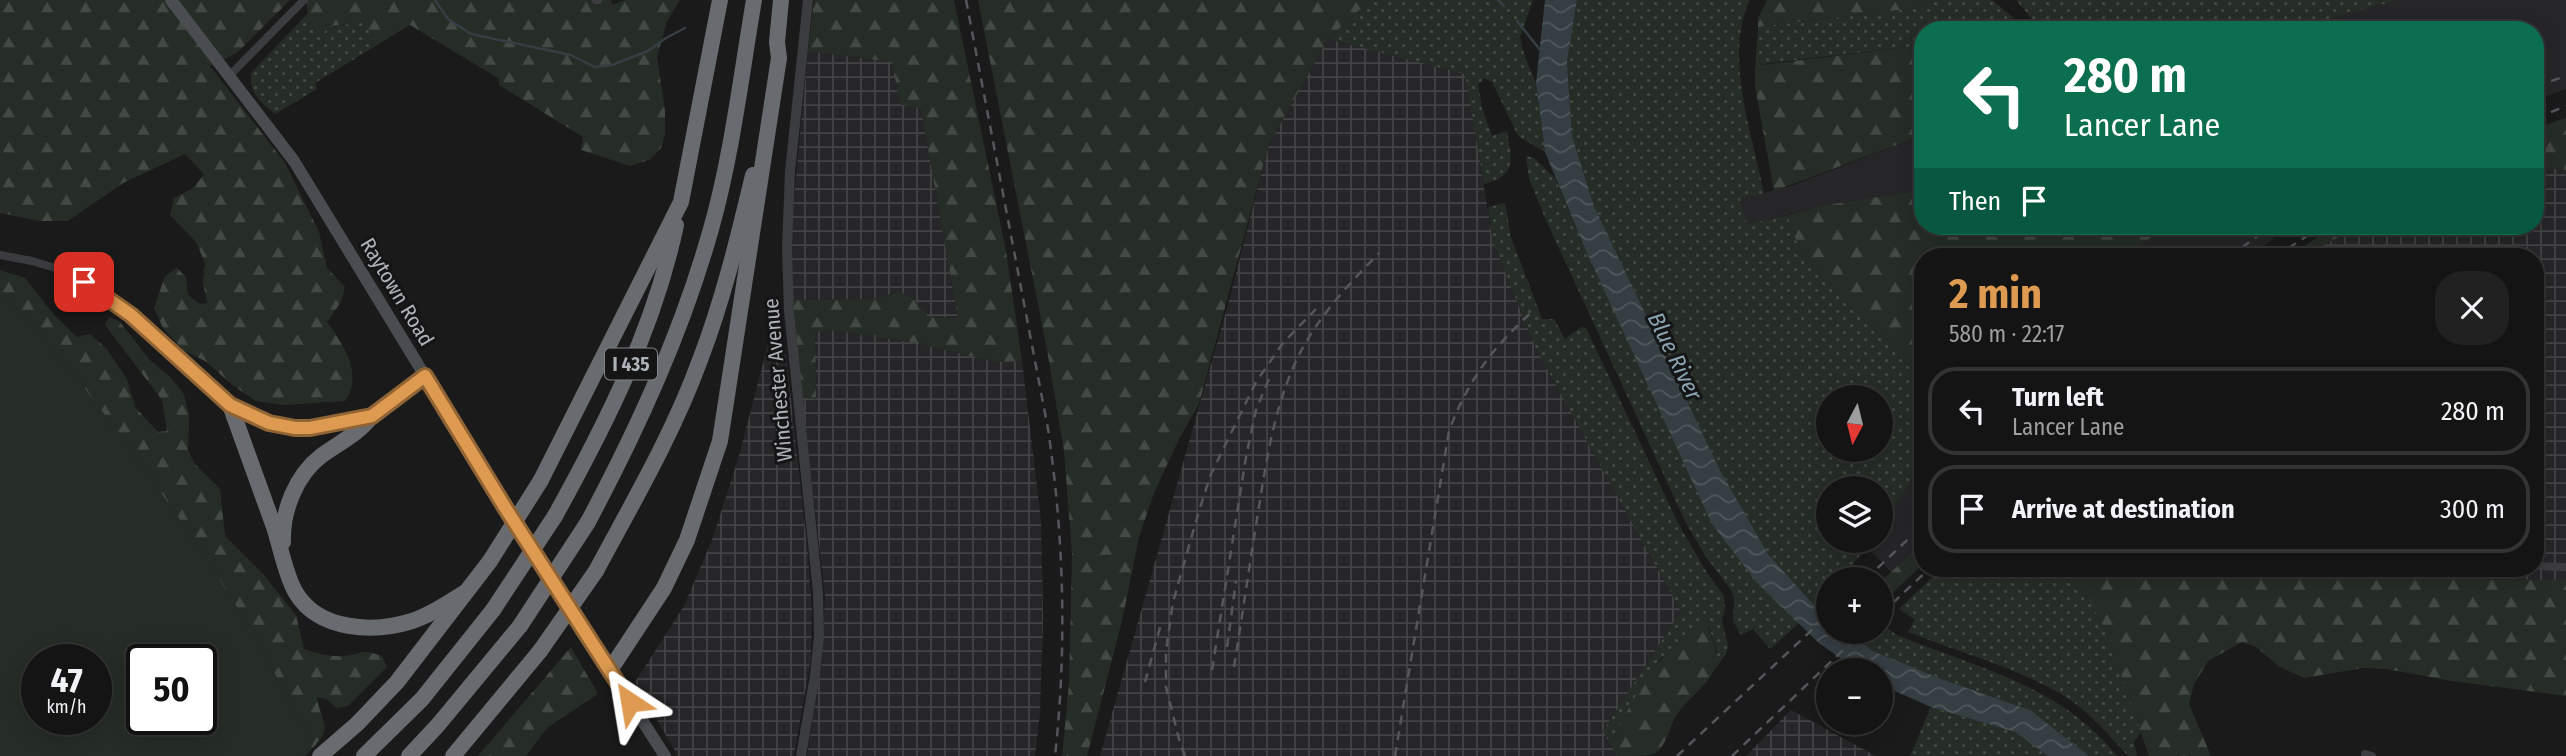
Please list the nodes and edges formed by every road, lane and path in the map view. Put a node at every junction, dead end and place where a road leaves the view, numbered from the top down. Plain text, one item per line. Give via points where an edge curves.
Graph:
1 (172, 0) edge
2 (304, 0) edge
3 (720, 0) edge
4 (754, 0) edge
5 (781, 0) edge
6 (808, 0) edge
7 (777, 42) junction
8 (229, 76) junction
9 (681, 202) junction
10 (0, 255) edge
11 (425, 376) junction
12 (230, 405) junction
13 (372, 416) junction
14 (284, 555) junction
15 (2544, 566) edge
16 (2566, 567) edge
17 (464, 593) junction
18 (610, 670) junction
19 (320, 756) edge
20 (364, 756) edge
21 (409, 756) edge
22 (453, 756) edge
23 (665, 756) edge
24 (801, 756) edge

1 - 8 main road, Raytown Road
2 - 8 street
3 - 9 highway, I 435
4 - 21 highway, I 435, bridge via 712,227 690,299 632,438 588,522 520,626
5 - 7 highway
6 - 24 street, Winchester Avenue via 787,248 789,311 818,592 815,675
7 - 18 highway via 779,58 720,441 687,540 664,588
7 - 22 highway, bridge via 731,265 700,361 665,443 596,571 540,651
8 - 11 main road, Raytown Road via 294,161
9 - 17 highway, bridge via 541,480
9 - 20 highway, I 435, bridge via 667,267 636,352 599,436 555,516 493,610 422,699
10 - 12 street via 65,271 84,282 131,315
11 - 13 main road
11 - 18 main road, Raytown Road
12 - 13 street via 269,423 295,428
12 - 14 highway
13 - 14 highway via 361,430 318,458 292,495 283,531
14 - 17 highway via 297,595 312,610 348,626 414,621
15 - 16 street
17 - 19 highway via 397,682
18 - 23 main road, Raytown Road

